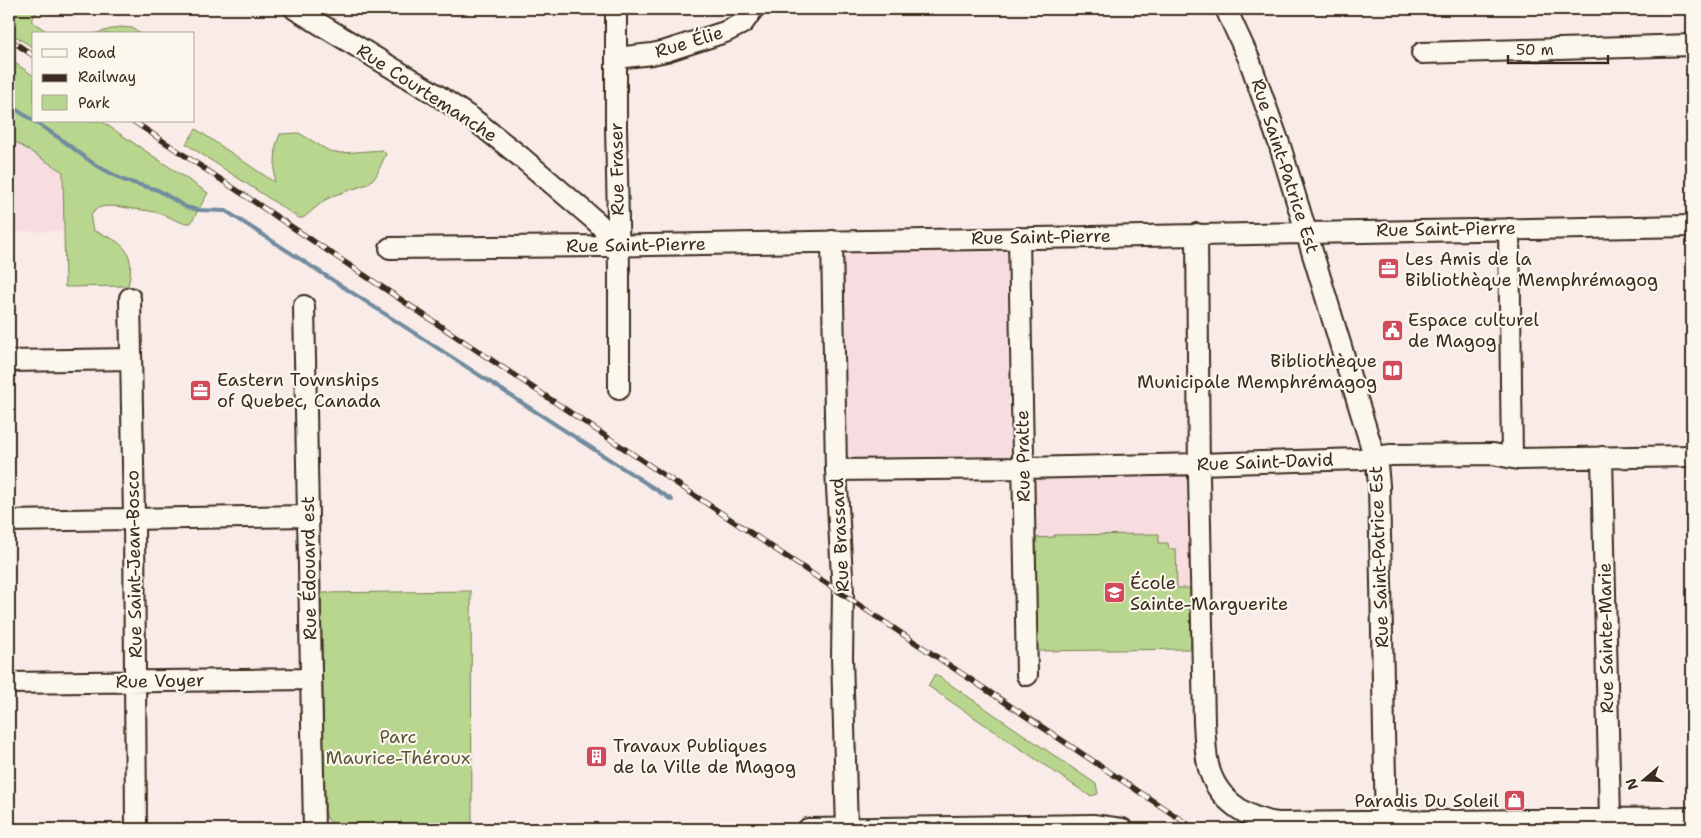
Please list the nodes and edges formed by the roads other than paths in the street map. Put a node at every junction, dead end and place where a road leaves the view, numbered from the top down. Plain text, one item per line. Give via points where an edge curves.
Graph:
1 (295, 9) edge
2 (616, 9) edge
3 (753, 9) edge
4 (1226, 9) edge
5 (1692, 45) edge
6 (1422, 53) dead end
7 (616, 58) junction
8 (1692, 226) edge
9 (1509, 228) junction
10 (1307, 232) junction
11 (1197, 234) junction
12 (1019, 238) junction
13 (832, 241) junction
14 (618, 246) junction
15 (390, 248) dead end
16 (130, 298) dead end
17 (304, 306) dead end
18 (131, 359) junction
19 (9, 361) edge
20 (618, 389) dead end
21 (1692, 456) edge
22 (1602, 457) junction
23 (1376, 458) junction
24 (1512, 458) junction
25 (1199, 464) junction
26 (1023, 468) junction
27 (836, 470) junction
28 (308, 516) junction
29 (134, 518) junction
30 (9, 521) edge
31 (1027, 675) dead end
32 (311, 679) junction
33 (135, 682) junction
34 (9, 683) edge
35 (1692, 818) edge
36 (1610, 819) junction
37 (1507, 824) edge
38 (1386, 825) edge
39 (1026, 828) edge
40 (136, 829) edge
41 (314, 829) edge
42 (808, 829) edge
43 (847, 829) edge
44 (1122, 829) edge

1 - 14 street, Rue Courtemanche via 473,120 598,223
2 - 7 street, Rue Fraser
3 - 7 street, Rue Élie via 743,23 725,32 666,51
4 - 10 street, Rue Saint-Patrice Est via 1249,59
5 - 6 street
7 - 14 street, Rue Fraser
8 - 9 street, Rue Saint-Pierre
9 - 10 street, Rue Saint-Pierre
9 - 24 street
10 - 11 street, Rue Saint-Pierre
10 - 23 street, Rue Saint-Patrice Est
11 - 12 street, Rue Saint-Pierre
11 - 25 street
12 - 13 street, Rue Saint-Pierre
12 - 26 street, Rue Pratte
13 - 14 street, Rue Saint-Pierre
13 - 27 street, Rue Brassard
14 - 15 street, Rue Saint-Pierre
14 - 20 street, Rue Fraser
16 - 18 street, Rue Saint-Jean-Bosco
17 - 28 street, Rue Édouard est
18 - 19 street
18 - 29 street, Rue Saint-Jean-Bosco
21 - 22 street, Rue Saint-David
22 - 24 street, Rue Saint-David
22 - 36 street, Rue Sainte-Marie
23 - 24 street, Rue Saint-David via 1493,454
23 - 25 street, Rue Saint-David
23 - 38 street, Rue Saint-Patrice Est via 1380,485
25 - 26 street, Rue Saint-David
25 - 38 street via 1206,748 1209,768 1217,786 1239,810 1268,822
26 - 27 street, Rue Saint-David
26 - 31 street, Rue Pratte
27 - 43 street, Rue Brassard via 843,594
28 - 29 street
28 - 32 street, Rue Édouard est
29 - 30 street
29 - 33 street, Rue Saint-Jean-Bosco
32 - 33 street, Rue Voyer
32 - 41 street, Rue Édouard est
33 - 34 street, Rue Voyer
33 - 40 street, Rue Saint-Jean-Bosco
35 - 36 street
36 - 37 street
37 - 38 street
39 - 43 street
39 - 44 street via 1093,825
42 - 43 street

